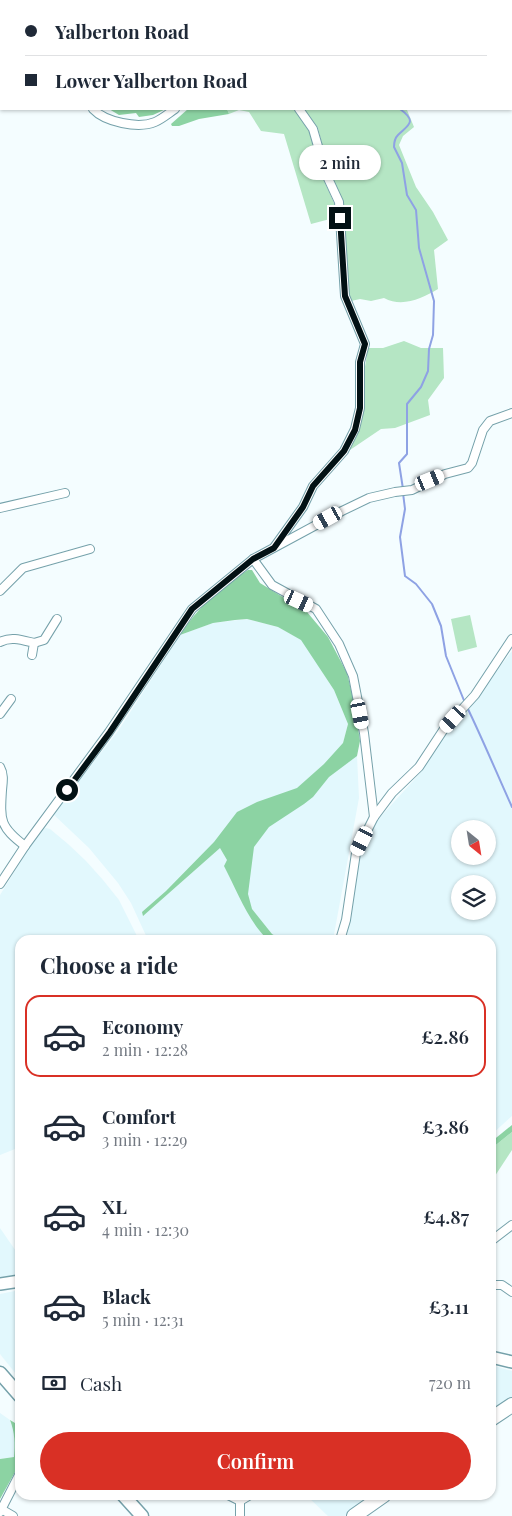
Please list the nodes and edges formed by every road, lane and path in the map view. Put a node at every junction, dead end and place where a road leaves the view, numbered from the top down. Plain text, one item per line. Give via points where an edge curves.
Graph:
1 (94, 110) edge
2 (174, 110) edge
3 (300, 110) edge
4 (512, 413) edge
5 (65, 493) dead end
6 (0, 508) edge
7 (90, 548) dead end
8 (274, 548) junction
9 (253, 559) junction
10 (0, 591) edge
11 (57, 619) dead end
12 (512, 639) edge
13 (0, 642) edge
14 (34, 643) junction
15 (32, 655) dead end
16 (12, 699) dead end
17 (0, 714) edge
18 (0, 767) edge
19 (374, 816) junction
20 (25, 846) junction
21 (0, 884) edge
22 (342, 935) edge
23 (512, 1225) edge
24 (496, 1237) edge
25 (15, 1282) edge
26 (0, 1284) edge
27 (496, 1285) edge
28 (512, 1292) edge
29 (496, 1358) edge
30 (512, 1362) edge
31 (0, 1373) edge
32 (15, 1390) edge
33 (512, 1405) edge
34 (496, 1416) edge
35 (15, 1483) edge
36 (128, 1500) edge
37 (241, 1500) edge
38 (377, 1500) edge
39 (1, 1510) edge
40 (13, 1516) edge
41 (142, 1516) edge
42 (240, 1516) edge
43 (354, 1516) edge

1 - 2 street via 113,122 137,124 154,123
3 - 8 street via 313,129 326,174 339,202 345,296 365,344 360,362 360,408 355,430 344,451 313,486 303,507
4 - 8 street via 490,421 483,430 468,468 445,474 412,490 369,498
5 - 6 street
7 - 10 street via 22,568
8 - 9 street
9 - 19 street via 272,584 316,609 339,644 352,676 364,733
9 - 20 street via 192,609 110,732
11 - 14 street via 44,640
12 - 19 street via 419,767
13 - 14 street via 14,638
14 - 15 street
16 - 17 street
18 - 20 street via 4,827
19 - 22 street via 356,853
20 - 21 street
23 - 24 street
25 - 26 main road
27 - 28 street
29 - 30 main road
31 - 32 main road
33 - 34 highway
35 - 39 street
36 - 41 main road
37 - 42 street
38 - 43 highway
39 - 40 street

